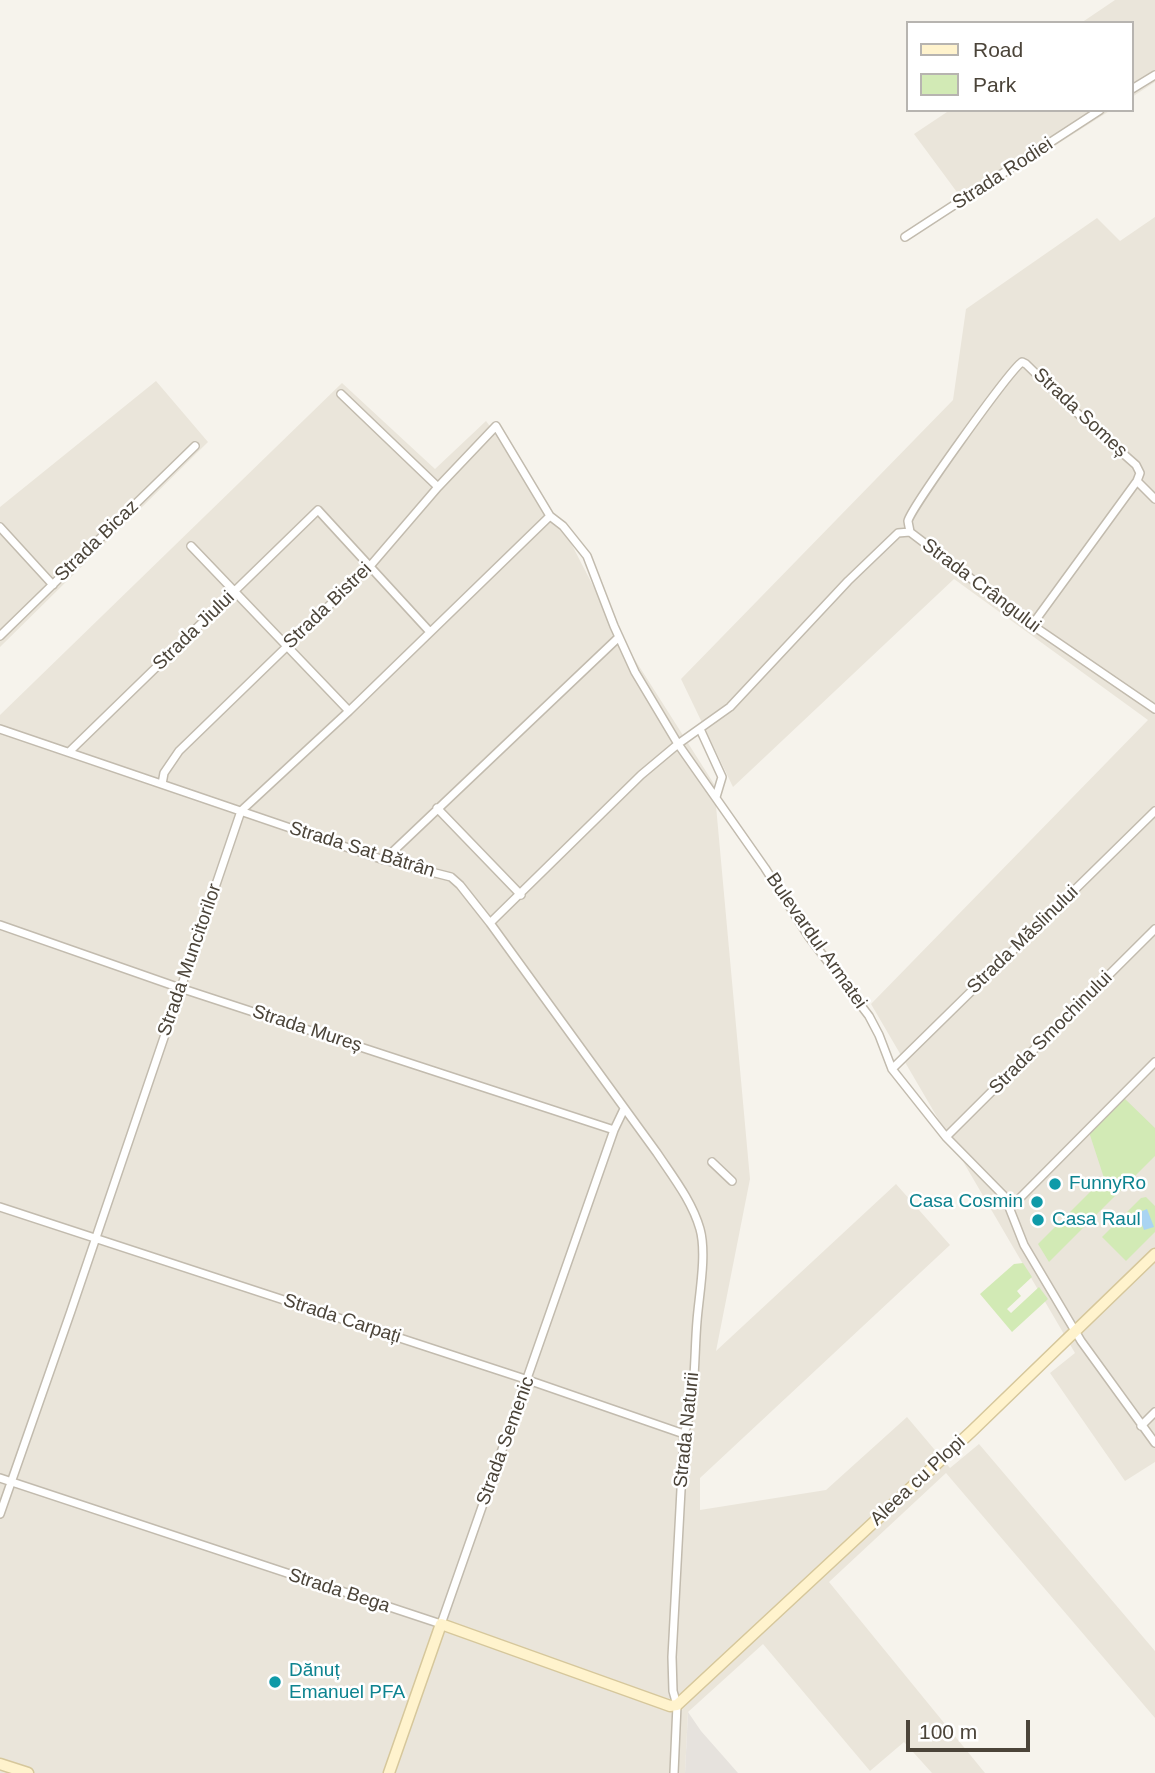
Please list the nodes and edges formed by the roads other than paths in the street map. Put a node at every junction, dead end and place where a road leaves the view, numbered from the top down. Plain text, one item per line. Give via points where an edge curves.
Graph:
1 (1155, 75) edge
2 (1134, 88) edge
3 (1097, 112) edge
4 (905, 237) dead end
5 (1022, 362) joint
6 (341, 394) dead end
7 (496, 426) joint
8 (194, 446) dead end
9 (1138, 481) junction
10 (438, 487) junction
11 (1155, 499) edge
12 (550, 516) junction
13 (0, 527) edge
14 (910, 532) junction
15 (191, 546) dead end
16 (371, 565) junction
17 (53, 584) junction
18 (234, 592) junction
19 (1031, 625) junction
20 (430, 632) junction
21 (0, 636) edge
22 (619, 637) junction
23 (285, 647) junction
24 (1155, 709) edge
25 (349, 711) junction
26 (0, 729) edge
27 (700, 729) junction
28 (678, 744) junction
29 (69, 752) junction
30 (162, 784) junction
31 (716, 797) junction
32 (438, 808) junction
33 (241, 811) junction
34 (1155, 811) edge
35 (384, 860) junction
36 (521, 895) junction
37 (490, 923) junction
38 (0, 925) edge
39 (1155, 929) edge
40 (180, 988) junction
41 (1154, 1065) edge
42 (892, 1069) junction
43 (624, 1109) junction
44 (614, 1130) junction
45 (946, 1137) junction
46 (712, 1162) dead end
47 (732, 1181) dead end
48 (0, 1207) edge
49 (1010, 1208) junction
50 (96, 1238) junction
51 (1155, 1254) edge
52 (1075, 1331) junction
53 (528, 1380) junction
54 (1155, 1412) edge
55 (1141, 1426) junction
56 (684, 1434) junction
57 (1155, 1443) edge
58 (0, 1478) edge
59 (11, 1482) junction
60 (0, 1514) edge
61 (441, 1624) junction
62 (677, 1705) junction
63 (0, 1764) edge
64 (28, 1773) edge
65 (389, 1773) edge
66 (674, 1773) edge

1 - 2 street
3 - 4 street, Strada Rodiei
5 - 9 street, Strada Someș via 1136,465
5 - 14 street, Strada Crângului via 918,503 908,521
6 - 10 street
7 - 10 street, Strada Bistrei
7 - 12 street, Bulevardul Armatei
8 - 17 street, Strada Bicaz
9 - 11 street, Strada Someș
9 - 19 street
10 - 16 street, Strada Bistrei
12 - 20 street, Strada Muncitorilor
12 - 22 street, Bulevardul Armatei via 587,556
13 - 17 street
14 - 19 street, Strada Crângului
14 - 27 street via 898,533 730,707
15 - 18 street
16 - 18 street, Strada Jiului via 318,510
16 - 20 street
16 - 23 street, Strada Bistrei
17 - 21 street, Strada Bicaz
18 - 23 street
18 - 29 street, Strada Jiului
19 - 24 street, Strada Crângului
20 - 25 street, Strada Muncitorilor
22 - 28 street, Bulevardul Armatei
22 - 32 street
23 - 25 street
23 - 30 street, Strada Bistrei via 179,751
25 - 33 street, Strada Muncitorilor
26 - 29 street, Strada Sat Bătrân
27 - 28 street
27 - 31 street via 722,777
28 - 31 street, Bulevardul Armatei
28 - 36 street
29 - 30 street, Strada Sat Bătrân
30 - 33 street, Strada Sat Bătrân
31 - 42 street, Bulevardul Armatei via 809,937 869,1016
32 - 35 street
32 - 36 street
33 - 35 street, Strada Sat Bătrân
33 - 40 street, Strada Muncitorilor
34 - 42 street, Strada Măslinului
35 - 37 street, Strada Sat Bătrân via 451,877
36 - 37 street
37 - 43 street, Strada Sat Bătrân
38 - 40 street, Strada Mureș
39 - 45 street, Strada Smochinului
40 - 44 street, Strada Mureș
40 - 50 street, Strada Muncitorilor
41 - 49 street
42 - 45 street, Bulevardul Armatei
43 - 44 street, Strada Semenic
43 - 56 street, Strada Naturii via 681,1190 701,1231 696,1336
44 - 53 street, Strada Semenic
45 - 49 street, Bulevardul Armatei via 1005,1197
46 - 47 street
48 - 50 street, Strada Carpați
49 - 52 street, Bulevardul Armatei via 1024,1245
50 - 53 street, Strada Carpați
50 - 59 street, Strada Muncitorilor
51 - 52 street, Aleea cu Plopi
52 - 55 street, Bulevardul Armatei
52 - 62 street, Aleea cu Plopi
53 - 56 street, Strada Carpați
53 - 61 street, Strada Semenic
54 - 55 street
55 - 57 street, Bulevardul Armatei
56 - 62 street, Strada Naturii via 672,1657
58 - 59 street, Strada Bega
59 - 60 street, Strada Muncitorilor
59 - 61 street, Strada Bega
61 - 62 street, Strada Bega
61 - 65 street, Strada Semenic
62 - 66 street, Strada Naturii
63 - 64 street

